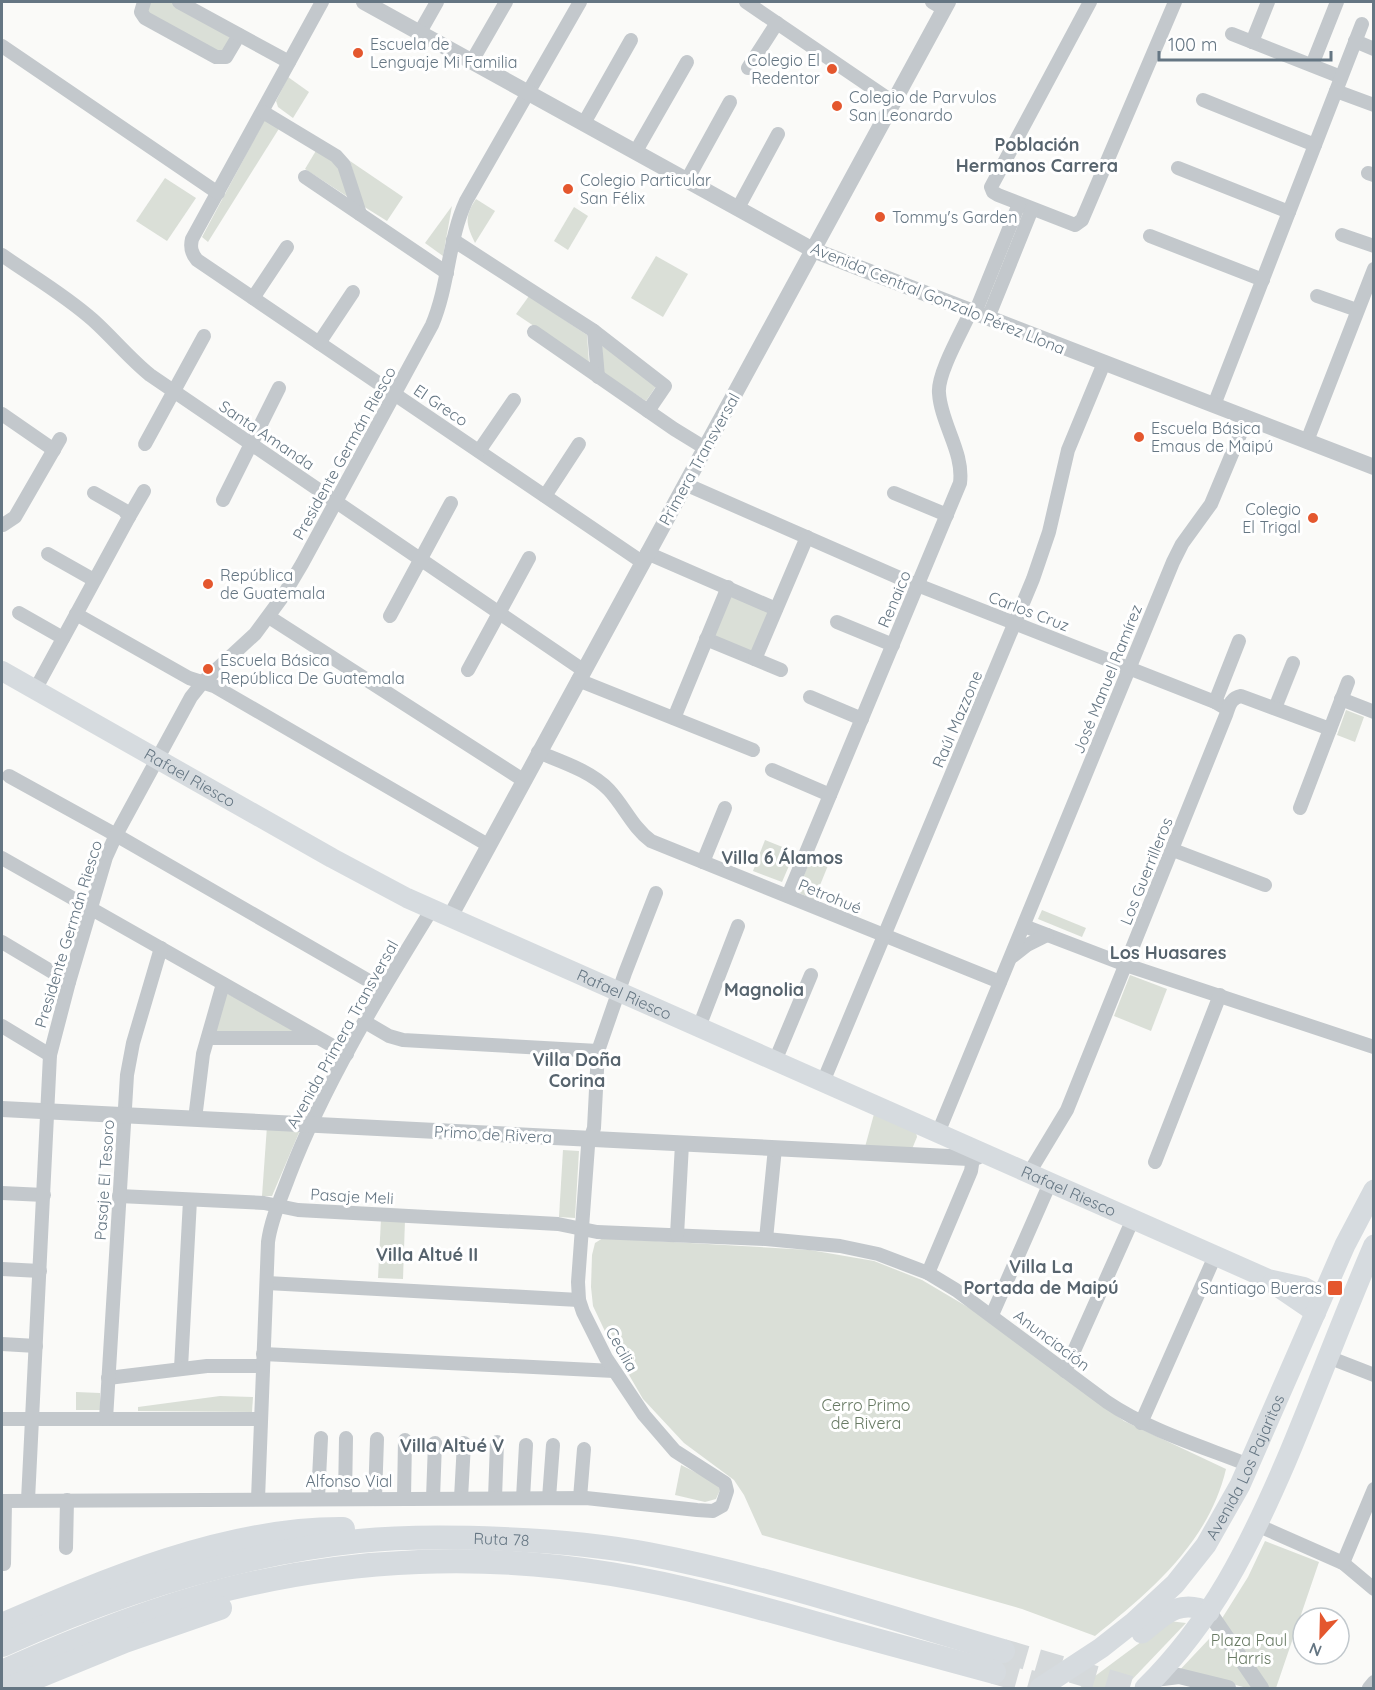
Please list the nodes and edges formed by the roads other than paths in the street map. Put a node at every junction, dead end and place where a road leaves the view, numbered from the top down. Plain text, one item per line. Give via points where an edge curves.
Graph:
1 (144, 2) edge
2 (179, 2) edge
3 (322, 2) edge
4 (368, 2) edge
5 (437, 2) edge
6 (506, 2) edge
7 (580, 2) edge
8 (746, 2) edge
9 (1090, 2) edge
10 (1174, 2) edge
11 (1268, 2) edge
12 (1337, 2) edge
13 (941, 4) edge
14 (777, 23) junction
15 (1362, 24) dead end
16 (420, 32) junction
17 (1232, 34) dead end
18 (239, 35) junction
19 (631, 40) dead end
20 (1355, 41) junction
21 (1252, 42) junction
22 (2, 46) edge
23 (1374, 49) edge
24 (472, 61) junction
25 (289, 62) junction
26 (687, 62) dead end
27 (1312, 65) junction
28 (748, 68) dead end
29 (1341, 77) junction
30 (1336, 91) junction
31 (529, 92) junction
32 (1203, 100) dead end
33 (730, 102) dead end
34 (893, 102) junction
35 (1374, 105) edge
36 (263, 112) junction
37 (584, 123) junction
38 (778, 134) dead end
39 (1316, 145) junction
40 (636, 151) junction
41 (1178, 168) dead end
42 (305, 177) dead end
43 (687, 180) junction
44 (218, 193) junction
45 (1026, 206) junction
46 (738, 208) junction
47 (1289, 212) junction
48 (360, 214) junction
49 (1342, 235) dead end
50 (1150, 236) dead end
51 (453, 240) junction
52 (1374, 246) edge
53 (287, 247) dead end
54 (813, 250) junction
55 (2, 255) edge
56 (1374, 268) edge
57 (447, 273) junction
58 (1263, 280) junction
59 (353, 292) dead end
60 (1317, 296) dead end
61 (253, 298) junction
62 (1357, 310) junction
63 (978, 314) junction
64 (594, 331) junction
65 (534, 332) dead end
66 (204, 336) dead end
67 (319, 343) junction
68 (1104, 363) junction
69 (598, 377) junction
70 (279, 388) dead end
71 (174, 391) junction
72 (395, 394) junction
73 (514, 400) dead end
74 (1214, 405) junction
75 (648, 411) junction
76 (2, 416) edge
77 (1246, 418) junction
78 (1306, 441) junction
79 (145, 444) dead end
80 (251, 444) junction
81 (579, 444) dead end
82 (705, 448) junction
83 (479, 451) junction
84 (1374, 467) edge
85 (685, 484) junction
86 (144, 490) dead end
87 (894, 492) dead end
88 (94, 494) dead end
89 (545, 496) junction
90 (223, 500) dead end
91 (336, 502) junction
92 (451, 503) dead end
93 (947, 515) junction
94 (129, 517) junction
95 (2, 527) edge
96 (807, 537) junction
97 (48, 554) dead end
98 (529, 558) dead end
99 (645, 558) junction
100 (421, 560) junction
101 (94, 580) junction
102 (917, 585) junction
103 (728, 587) junction
104 (776, 609) junction
105 (19, 613) dead end
106 (499, 613) junction
107 (76, 614) junction
108 (269, 616) junction
109 (390, 616) dead end
110 (837, 622) dead end
111 (1015, 624) junction
112 (63, 638) junction
113 (706, 639) junction
114 (1239, 641) dead end
115 (893, 645) junction
116 (754, 659) junction
117 (1293, 663) dead end
118 (1130, 669) junction
119 (468, 670) dead end
120 (781, 670) dead end
121 (2, 671) edge
122 (580, 675) junction
123 (203, 682) junction
124 (1348, 682) dead end
125 (34, 690) junction
126 (810, 697) dead end
127 (1341, 699) junction
128 (1221, 705) junction
129 (1275, 708) junction
130 (1374, 712) edge
131 (674, 718) junction
132 (862, 719) junction
133 (1330, 729) junction
134 (753, 750) dead end
135 (538, 752) junction
136 (157, 759) junction
137 (772, 770) dead end
138 (9, 776) dead end
139 (523, 780) junction
140 (830, 795) junction
141 (725, 808) dead end
142 (1300, 808) dead end
143 (116, 835) junction
144 (488, 845) junction
145 (1173, 850) junction
146 (2, 858) edge
147 (703, 862) junction
148 (1265, 885) dead end
149 (656, 893) dead end
150 (788, 896) junction
151 (90, 910) junction
152 (441, 913) junction
153 (738, 926) dead end
154 (1024, 926) junction
155 (1047, 935) junction
156 (884, 936) junction
157 (2, 942) edge
158 (161, 948) junction
159 (1010, 959) junction
160 (1126, 965) junction
161 (811, 975) dead end
162 (69, 981) junction
163 (1000, 982) junction
164 (223, 984) junction
165 (383, 989) junction
166 (619, 992) junction
167 (1220, 995) junction
168 (365, 1022) junction
169 (2, 1026) edge
170 (699, 1027) junction
171 (208, 1038) junction
172 (318, 1038) junction
173 (1374, 1047) edge
174 (598, 1052) junction
175 (347, 1054) junction
176 (50, 1055) junction
177 (775, 1061) junction
178 (823, 1082) junction
179 (2, 1109) edge
180 (47, 1111) junction
181 (126, 1115) junction
182 (195, 1119) junction
183 (310, 1124) junction
184 (938, 1133) junction
185 (589, 1139) junction
186 (682, 1144) junction
187 (775, 1148) junction
188 (978, 1156) junction
189 (1155, 1162) dead end
190 (1029, 1173) junction
191 (1050, 1183) junction
192 (1374, 1190) edge
193 (2, 1193) edge
194 (44, 1195) junction
195 (119, 1196) junction
196 (190, 1200) junction
197 (278, 1206) junction
198 (1133, 1219) junction
199 (583, 1230) junction
200 (677, 1234) junction
201 (766, 1239) junction
202 (1374, 1245) edge
203 (1215, 1256) junction
204 (2, 1269) edge
205 (40, 1271) junction
206 (928, 1273) junction
207 (1367, 1278) edge
208 (267, 1283) junction
209 (579, 1300) junction
210 (1319, 1305) junction
211 (992, 1315) junction
212 (2, 1344) edge
213 (36, 1346) junction
214 (1328, 1355) junction
215 (263, 1360) junction
216 (182, 1368) junction
217 (614, 1371) junction
218 (1065, 1371) junction
219 (1374, 1375) edge
220 (108, 1378) junction
221 (2, 1419) edge
222 (32, 1419) junction
223 (106, 1419) junction
224 (260, 1419) junction
225 (1141, 1423) junction
226 (321, 1438) dead end
227 (346, 1438) dead end
228 (377, 1439) dead end
229 (405, 1440) dead end
230 (497, 1442) dead end
231 (435, 1443) dead end
232 (464, 1443) dead end
233 (526, 1445) dead end
234 (553, 1445) dead end
235 (584, 1449) dead end
236 (1249, 1465) junction
237 (1374, 1488) edge
238 (318, 1498) junction
239 (345, 1498) junction
240 (375, 1498) junction
241 (404, 1498) junction
242 (433, 1498) junction
243 (461, 1498) junction
244 (495, 1498) junction
245 (523, 1498) junction
246 (549, 1498) junction
247 (580, 1498) junction
248 (258, 1499) junction
249 (28, 1500) junction
250 (67, 1500) junction
251 (3, 1501) edge
252 (696, 1510) joint
253 (1257, 1525) junction
254 (474, 1538) junction
255 (66, 1548) dead end
256 (1342, 1563) junction
257 (4, 1564) dead end
258 (363, 1565) junction
259 (1374, 1589) edge
260 (76, 1593) junction
261 (2, 1606) edge
262 (1209, 1612) junction
263 (2, 1624) edge
264 (2, 1645) edge
265 (1088, 1657) junction
266 (2, 1672) edge
267 (1374, 1682) edge
268 (1150, 1684) edge
269 (1042, 1687) edge
270 (10, 1689) edge
271 (1228, 1689) edge
272 (1261, 1689) edge
273 (1369, 1689) edge

1 - 18 street via 141,12 145,18 216,57 226,57
2 - 18 street
3 - 25 street
4 - 16 street, Avenida Central Gonzalo Pérez Llona
5 - 16 street
6 - 24 street
7 - 31 street, Presidente Germán Riesco
8 - 14 street
9 - 45 street via 993,181 995,194
10 - 45 street via 1081,223 1072,225
11 - 21 street
12 - 27 street
13 - 34 street, Primera Transversal
14 - 28 street
14 - 34 street
15 - 20 street
16 - 24 street, Avenida Central Gonzalo Pérez Llona
17 - 21 street
18 - 25 street
19 - 37 street
20 - 23 street
20 - 29 street
21 - 27 street
22 - 44 street
24 - 31 street, Avenida Central Gonzalo Pérez Llona
25 - 36 street
26 - 40 street
27 - 29 street
29 - 30 street
30 - 35 street
30 - 39 street
31 - 37 street, Avenida Central Gonzalo Pérez Llona
31 - 51 street, Presidente Germán Riesco via 466,201
32 - 39 street
33 - 43 street
34 - 54 street, Primera Transversal
36 - 44 street
36 - 48 street via 336,156 344,165
37 - 40 street, Avenida Central Gonzalo Pérez Llona
38 - 46 street
39 - 47 street
40 - 43 street, Avenida Central Gonzalo Pérez Llona
41 - 47 street
42 - 48 street
43 - 46 street, Avenida Central Gonzalo Pérez Llona
44 - 61 street, El Greco via 192,239 192,254
45 - 63 street, Renaico
46 - 54 street, Avenida Central Gonzalo Pérez Llona
47 - 58 street
48 - 57 street
49 - 52 street
50 - 58 street
51 - 57 street, Presidente Germán Riesco
51 - 64 street
53 - 61 street
54 - 63 street, Avenida Central Gonzalo Pérez Llona
54 - 82 street, Primera Transversal
55 - 71 street, Santa Amanda via 78,308 138,365
56 - 62 street
57 - 72 street, Presidente Germán Riesco via 436,314
58 - 74 street
59 - 67 street
60 - 62 street
61 - 67 street, El Greco
62 - 78 street
63 - 68 street, Avenida Central Gonzalo Pérez Llona
63 - 93 street, Renaico via 943,373 939,388 961,469 960,483
64 - 69 street
64 - 75 street via 665,386
65 - 69 street
66 - 71 street
67 - 72 street, El Greco
68 - 74 street, Avenida Central Gonzalo Pérez Llona
68 - 111 street, Raúl Mazzone via 1072,438 1045,547
69 - 75 street
70 - 80 street
71 - 79 street
71 - 80 street, Santa Amanda
72 - 83 street, El Greco
72 - 91 street, Presidente Germán Riesco
73 - 83 street
74 - 77 street, Avenida Central Gonzalo Pérez Llona
75 - 82 street
76 - 95 street via 57,445 15,517
77 - 78 street, Avenida Central Gonzalo Pérez Llona
77 - 118 street, José Manuel Ramírez via 1211,504 1173,562
78 - 84 street, Avenida Central Gonzalo Pérez Llona
80 - 90 street
80 - 91 street, Santa Amanda
81 - 89 street
82 - 85 street, Primera Transversal
83 - 89 street, El Greco
85 - 96 street, Carlos Cruz
85 - 99 street, Primera Transversal
86 - 94 street
87 - 93 street
88 - 94 street via 124,510
89 - 99 street, El Greco
91 - 100 street, Santa Amanda
91 - 108 street, Presidente Germán Riesco
92 - 100 street
93 - 102 street, Renaico
94 - 101 street
96 - 102 street, Carlos Cruz
96 - 104 street
97 - 101 street
98 - 106 street
99 - 103 street, El Greco
99 - 122 street, Primera Transversal
100 - 106 street, Santa Amanda
100 - 109 street
101 - 107 street
102 - 111 street, Carlos Cruz
102 - 115 street, Renaico
103 - 104 street, El Greco
103 - 113 street
104 - 116 street
105 - 112 street
106 - 119 street
106 - 122 street, Santa Amanda
107 - 112 street
107 - 123 street via 189,678
108 - 123 street, Presidente Germán Riesco
108 - 139 street
110 - 115 street
111 - 118 street, Carlos Cruz
111 - 156 street, Raúl Mazzone
112 - 125 street
113 - 116 street
113 - 131 street
114 - 128 street, Los Guerrilleros
115 - 132 street, Renaico
116 - 120 street
117 - 129 street
118 - 128 street, Carlos Cruz
118 - 154 street, José Manuel Ramírez
121 - 125 main road, Rafael Riesco
122 - 131 street, Santa Amanda
122 - 135 street, Primera Transversal
123 - 136 street, Presidente Germán Riesco
123 - 144 street
124 - 127 street
125 - 136 main road, Rafael Riesco
126 - 132 street
127 - 130 street
127 - 133 street
128 - 129 street via 1241,696
128 - 145 street, Los Guerrilleros via 1226,716
129 - 133 street
131 - 134 street, Santa Amanda
132 - 140 street, Renaico
133 - 142 street
135 - 139 street, Primera Transversal
135 - 147 street, Petrohué via 601,782 651,841
136 - 143 street, Presidente Germán Riesco
136 - 152 main road, Rafael Riesco via 332,858
137 - 140 street
138 - 143 street
139 - 144 street, Primera Transversal
140 - 150 street, Renaico
141 - 147 street
143 - 151 street, Presidente Germán Riesco
143 - 165 street
144 - 152 street, Primera Transversal
145 - 148 street
145 - 160 street, Los Guerrilleros
146 - 151 street
147 - 150 street, Petrohué
149 - 166 street, Cecilia
150 - 156 street, Petrohué
151 - 158 street
151 - 162 street, Presidente Germán Riesco
152 - 165 street, Avenida Primera Transversal
152 - 166 main road, Rafael Riesco
153 - 170 street
154 - 155 street
154 - 159 street, José Manuel Ramírez
155 - 159 street
155 - 160 street
156 - 163 street, Petrohué
156 - 178 street, Raúl Mazzone
157 - 162 street
158 - 164 street
158 - 181 street, Pasaje El Tesoro via 130,1058
159 - 163 street, José Manuel Ramírez
160 - 167 street
160 - 190 street, Los Guerrilleros via 1067,1110
161 - 177 street
162 - 176 street, Presidente Germán Riesco
163 - 184 street, José Manuel Ramírez
164 - 171 street
164 - 172 street
165 - 168 street, Avenida Primera Transversal
166 - 170 main road, Rafael Riesco
166 - 174 street, Cecilia
167 - 173 street
167 - 189 street
168 - 174 street via 403,1040
168 - 175 street, Avenida Primera Transversal
169 - 176 street
170 - 177 main road, Rafael Riesco
171 - 172 street
171 - 182 street via 201,1062
172 - 175 street
174 - 185 street, Cecilia via 594,1128
175 - 183 street, Avenida Primera Transversal
176 - 180 street, Presidente Germán Riesco
177 - 178 main road, Rafael Riesco
178 - 184 main road, Rafael Riesco
179 - 180 street, Primo de Rivera
180 - 181 street, Primo de Rivera
180 - 194 street, Presidente Germán Riesco
181 - 182 street, Primo de Rivera
181 - 195 street, Pasaje El Tesoro
182 - 183 street, Primo de Rivera
183 - 185 street, Primo de Rivera
183 - 197 street, Avenida Primera Transversal
184 - 188 main road, Rafael Riesco
185 - 186 street, Primo de Rivera
185 - 199 street, Cecilia
186 - 187 street, Primo de Rivera
186 - 200 street
187 - 188 street, Primo de Rivera
187 - 201 street
188 - 190 main road, Rafael Riesco
188 - 206 street
190 - 191 main road, Rafael Riesco
191 - 198 main road, Rafael Riesco
191 - 211 street
192 - 210 main road, Avenida Los Pajaritos
193 - 194 street
194 - 205 street, Presidente Germán Riesco
195 - 196 street, Pasaje Meli
195 - 220 street, Pasaje El Tesoro
196 - 197 street, Pasaje Meli
196 - 216 street
197 - 199 street, Pasaje Meli via 558,1224
197 - 208 street, Avenida Primera Transversal via 269,1233
198 - 203 main road, Rafael Riesco
198 - 218 street
199 - 200 street, Anunciación
199 - 209 street, Cecilia
200 - 201 street, Anunciación
201 - 206 street, Anunciación via 859,1249
202 - 207 main road, Avenida Los Pajaritos
203 - 210 main road, Rafael Riesco via 1268,1279 1304,1287
203 - 225 street
204 - 205 street
205 - 213 street, Presidente Germán Riesco
206 - 211 street, Anunciación
207 - 214 main road, Avenida Los Pajaritos
208 - 209 street
208 - 215 street, Avenida Primera Transversal
209 - 217 street, Cecilia
210 - 214 main road via 1331,1323
210 - 236 main road, Avenida Los Pajaritos
211 - 218 street, Anunciación
212 - 213 street
213 - 222 street, Presidente Germán Riesco
214 - 219 street
214 - 253 main road, Avenida Los Pajaritos
215 - 216 street
215 - 217 street
215 - 224 street, Avenida Primera Transversal
216 - 220 street
217 - 252 street, Cecilia via 644,1416 675,1451 725,1483 727,1491 722,1506 713,1511
218 - 225 street, Anunciación
220 - 223 street, Pasaje El Tesoro
221 - 222 street
222 - 223 street
222 - 249 street, Presidente Germán Riesco
223 - 224 street
224 - 248 street, Avenida Primera Transversal
225 - 236 street, Anunciación
226 - 238 street
227 - 239 street
228 - 240 street
229 - 241 street
230 - 244 street
231 - 242 street
232 - 243 street
233 - 245 street
234 - 246 street
235 - 247 street
236 - 265 main road, Avenida Los Pajaritos via 1218,1526 1179,1579 1124,1631
237 - 256 street
238 - 239 street, Alfonso Vial
238 - 248 street, Alfonso Vial
239 - 240 street, Alfonso Vial
240 - 241 street, Alfonso Vial
241 - 242 street, Alfonso Vial
242 - 243 street, Alfonso Vial
243 - 244 street, Alfonso Vial
244 - 245 street, Alfonso Vial
245 - 246 street, Alfonso Vial
246 - 247 street, Alfonso Vial
247 - 252 street, Alfonso Vial
248 - 250 street, Alfonso Vial
249 - 250 street, Alfonso Vial
249 - 251 street, Alfonso Vial
250 - 255 street
251 - 257 street
253 - 256 street
253 - 262 main road, Avenida Los Pajaritos
254 - 258 highway, Ruta 78 via 581,1544 675,1559 751,1577 999,1661 612,1574 486,1562
254 - 260 highway via 357,1529 306,1531 195,1552
254 - 264 highway, Ruta 78 via 361,1540 253,1558 127,1594
256 - 259 street
258 - 266 highway, Ruta 78 via 269,1580 196,1598 108,1628
258 - 270 highway via 196,1615
260 - 261 highway
260 - 263 highway
262 - 265 main road via 1194,1607 1176,1609 1127,1645 1108,1654
262 - 268 main road, Avenida Los Pajaritos
262 - 272 street
265 - 269 main road, Avenida Los Pajaritos
267 - 273 street
268 - 271 street via 1179,1676

